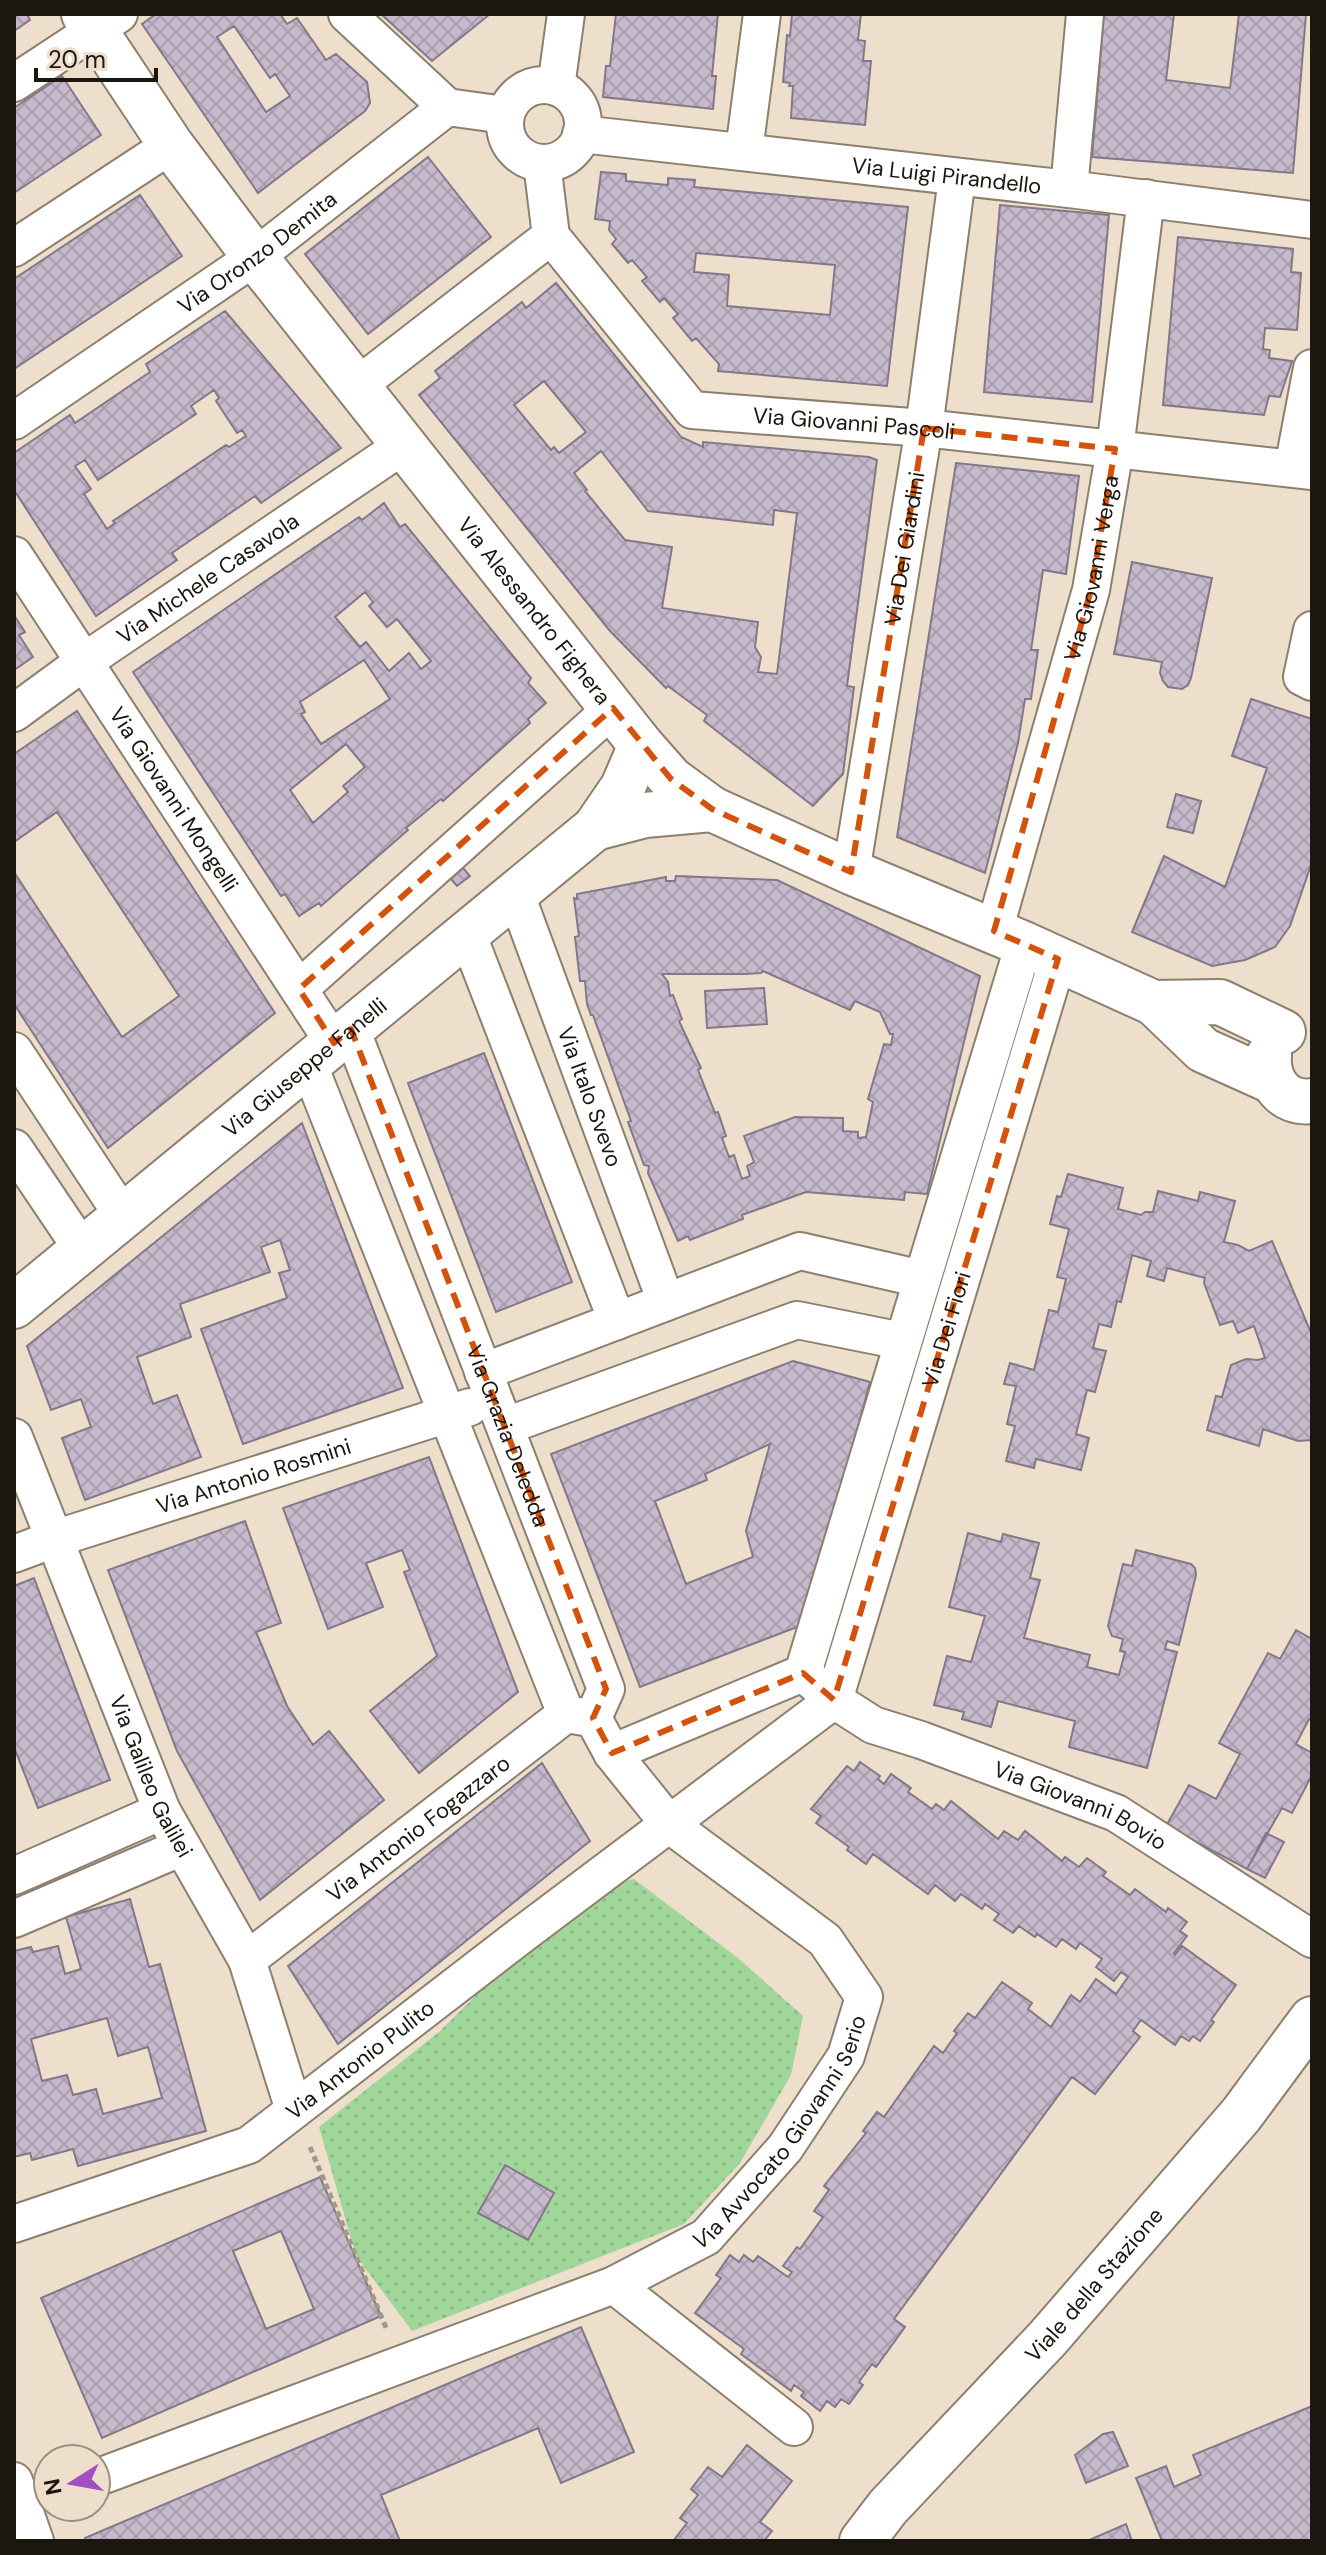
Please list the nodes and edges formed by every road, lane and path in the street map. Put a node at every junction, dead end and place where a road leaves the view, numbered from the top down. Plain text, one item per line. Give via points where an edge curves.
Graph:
1 (347, 14) edge
2 (566, 14) edge
3 (762, 14) edge
4 (1085, 14) edge
5 (99, 20) edge
6 (14, 83) edge
7 (556, 87) junction
8 (447, 107) junction
9 (505, 115) junction
10 (581, 134) junction
11 (171, 145) junction
12 (744, 151) junction
13 (542, 163) junction
14 (957, 178) junction
15 (1069, 189) junction
16 (1146, 198) junction
17 (1312, 220) edge
18 (551, 236) junction
19 (14, 248) edge
20 (255, 257) junction
21 (1312, 368) edge
22 (357, 386) junction
23 (14, 421) edge
24 (924, 428) junction
25 (404, 445) junction
26 (1115, 449) junction
27 (1302, 470) edge
28 (14, 555) edge
29 (1312, 630) edge
30 (85, 661) junction
31 (1312, 682) edge
32 (613, 708) junction
33 (14, 713) edge
34 (641, 745) junction
35 (712, 809) junction
36 (595, 828) junction
37 (851, 872) junction
38 (515, 892) junction
39 (467, 933) junction
40 (1025, 944) junction
41 (299, 989) junction
42 (1154, 1003) junction
43 (1304, 1023) edge
44 (331, 1045) junction
45 (14, 1051) edge
46 (1272, 1081) junction
47 (1312, 1101) edge
48 (14, 1148) edge
49 (123, 1216) junction
50 (82, 1249) junction
51 (922, 1279) junction
52 (666, 1302) junction
53 (14, 1306) edge
54 (617, 1321) junction
55 (902, 1341) junction
56 (494, 1399) junction
57 (447, 1414) junction
58 (14, 1437) edge
59 (54, 1539) junction
60 (14, 1554) edge
61 (803, 1673) junction
62 (834, 1700) junction
63 (580, 1716) junction
64 (612, 1753) junction
65 (162, 1811) junction
66 (670, 1825) junction
67 (182, 1847) junction
68 (14, 1876) edge
69 (14, 1919) edge
70 (1312, 1939) edge
71 (247, 1960) junction
72 (1312, 2019) edge
73 (294, 2110) junction
74 (14, 2224) edge
75 (614, 2285) junction
76 (402, 2364) junction
77 (794, 2427) dead end
78 (112, 2472) edge
79 (25, 2497) edge
80 (35, 2541) edge
81 (862, 2541) edge

1 - 8 street
2 - 7 street
3 - 12 street
4 - 15 street
5 - 6 street
5 - 11 street, Via Alessandro Fighera
7 - 9 street via 532,86 510,103
7 - 10 street via 575,101
8 - 9 street
8 - 20 street, Via Oronzo Demita
9 - 13 street via 509,142 528,160
10 - 12 street, Via Luigi Pirandello
10 - 13 street via 563,157
11 - 19 street
11 - 20 street, Via Alessandro Fighera
12 - 14 street, Via Luigi Pirandello
13 - 18 street
14 - 15 street, Via Luigi Pirandello
14 - 24 street, Via Dei Giardini
15 - 16 street, Via Luigi Pirandello
16 - 17 street, Via Luigi Pirandello
16 - 26 street, Via Giovanni Verga
18 - 22 street
18 - 24 street, Via Giovanni Pascoli via 692,410
20 - 22 street, Via Alessandro Fighera
20 - 23 street, Via Oronzo Demita
21 - 27 street
22 - 25 street, Via Alessandro Fighera
24 - 26 street, Via Giovanni Pascoli
24 - 37 street, Via Dei Giardini
25 - 30 street, Via Michele Casavola
25 - 32 street, Via Alessandro Fighera
26 - 27 street, Via Giovanni Pascoli
26 - 40 street, Via Giovanni Verga
28 - 30 street, Via Giovanni Mongelli
29 - 31 street via 1302,677
30 - 33 street, Via Michele Casavola
30 - 41 street, Via Giovanni Mongelli
32 - 34 street, Via Alessandro Fighera
32 - 41 street
34 - 35 street, Via Alessandro Fighera via 671,779
34 - 36 street via 623,787
35 - 36 street via 645,815
35 - 37 street, Via Alessandro Fighera
36 - 38 street, Via Giuseppe Fanelli
37 - 40 street, Via Alessandro Fighera
38 - 39 street, Via Giuseppe Fanelli
38 - 52 street, Via Italo Svevo
39 - 44 street, Via Giuseppe Fanelli
39 - 54 street
40 - 42 street, Via Alessandro Fighera
40 - 51 street, Via Dei Fiori
40 - 62 street, Via Dei Fiori
41 - 44 street, Via Giovanni Mongelli
42 - 43 street via 1220,1002
42 - 46 street via 1203,1050
43 - 46 street via 1274,1042 1268,1068
44 - 49 street, Via Giuseppe Fanelli
44 - 56 street, Via Grazia Deledda
44 - 57 street
45 - 49 street
46 - 47 street via 1292,1099
48 - 50 street
49 - 50 street, Via Giuseppe Fanelli
50 - 53 street, Via Giuseppe Fanelli
51 - 52 street, Via Antonio Rosmini via 800,1251
51 - 55 street, Via Dei Fiori
52 - 54 street, Via Antonio Rosmini
54 - 56 street, Via Antonio Rosmini
55 - 56 street, Via Antonio Rosmini via 797,1320
55 - 61 street, Via Dei Fiori
56 - 57 street, Via Antonio Rosmini
56 - 63 street, Via Grazia Deledda via 606,1689
57 - 59 street, Via Antonio Rosmini
57 - 63 street
58 - 59 street, Via Galileo Galilei
59 - 60 street, Via Antonio Rosmini
59 - 65 street, Via Galileo Galilei
61 - 62 street
61 - 64 street
62 - 66 street
62 - 70 street, Via Giovanni Bovio via 873,1725 1116,1813
63 - 64 street
63 - 71 street, Via Antonio Fogazzaro
64 - 66 street
65 - 67 street, Via Galileo Galilei
65 - 68 street
66 - 73 street, Via Antonio Pulito
66 - 75 street, Via Avvocato Giovanni Serio via 825,1940 864,1997 846,2056 785,2148 706,2237
67 - 69 street
67 - 71 street, Via Galileo Galilei
71 - 73 street, Via Galileo Galilei
72 - 81 street, Viale della Stazione via 1241,2115 1048,2338
73 - 74 street, Via Antonio Pulito via 249,2145
73 - 76 path
75 - 76 street, Via Avvocato Giovanni Serio
75 - 77 street
76 - 78 street, Via Avvocato Giovanni Serio
79 - 80 street

